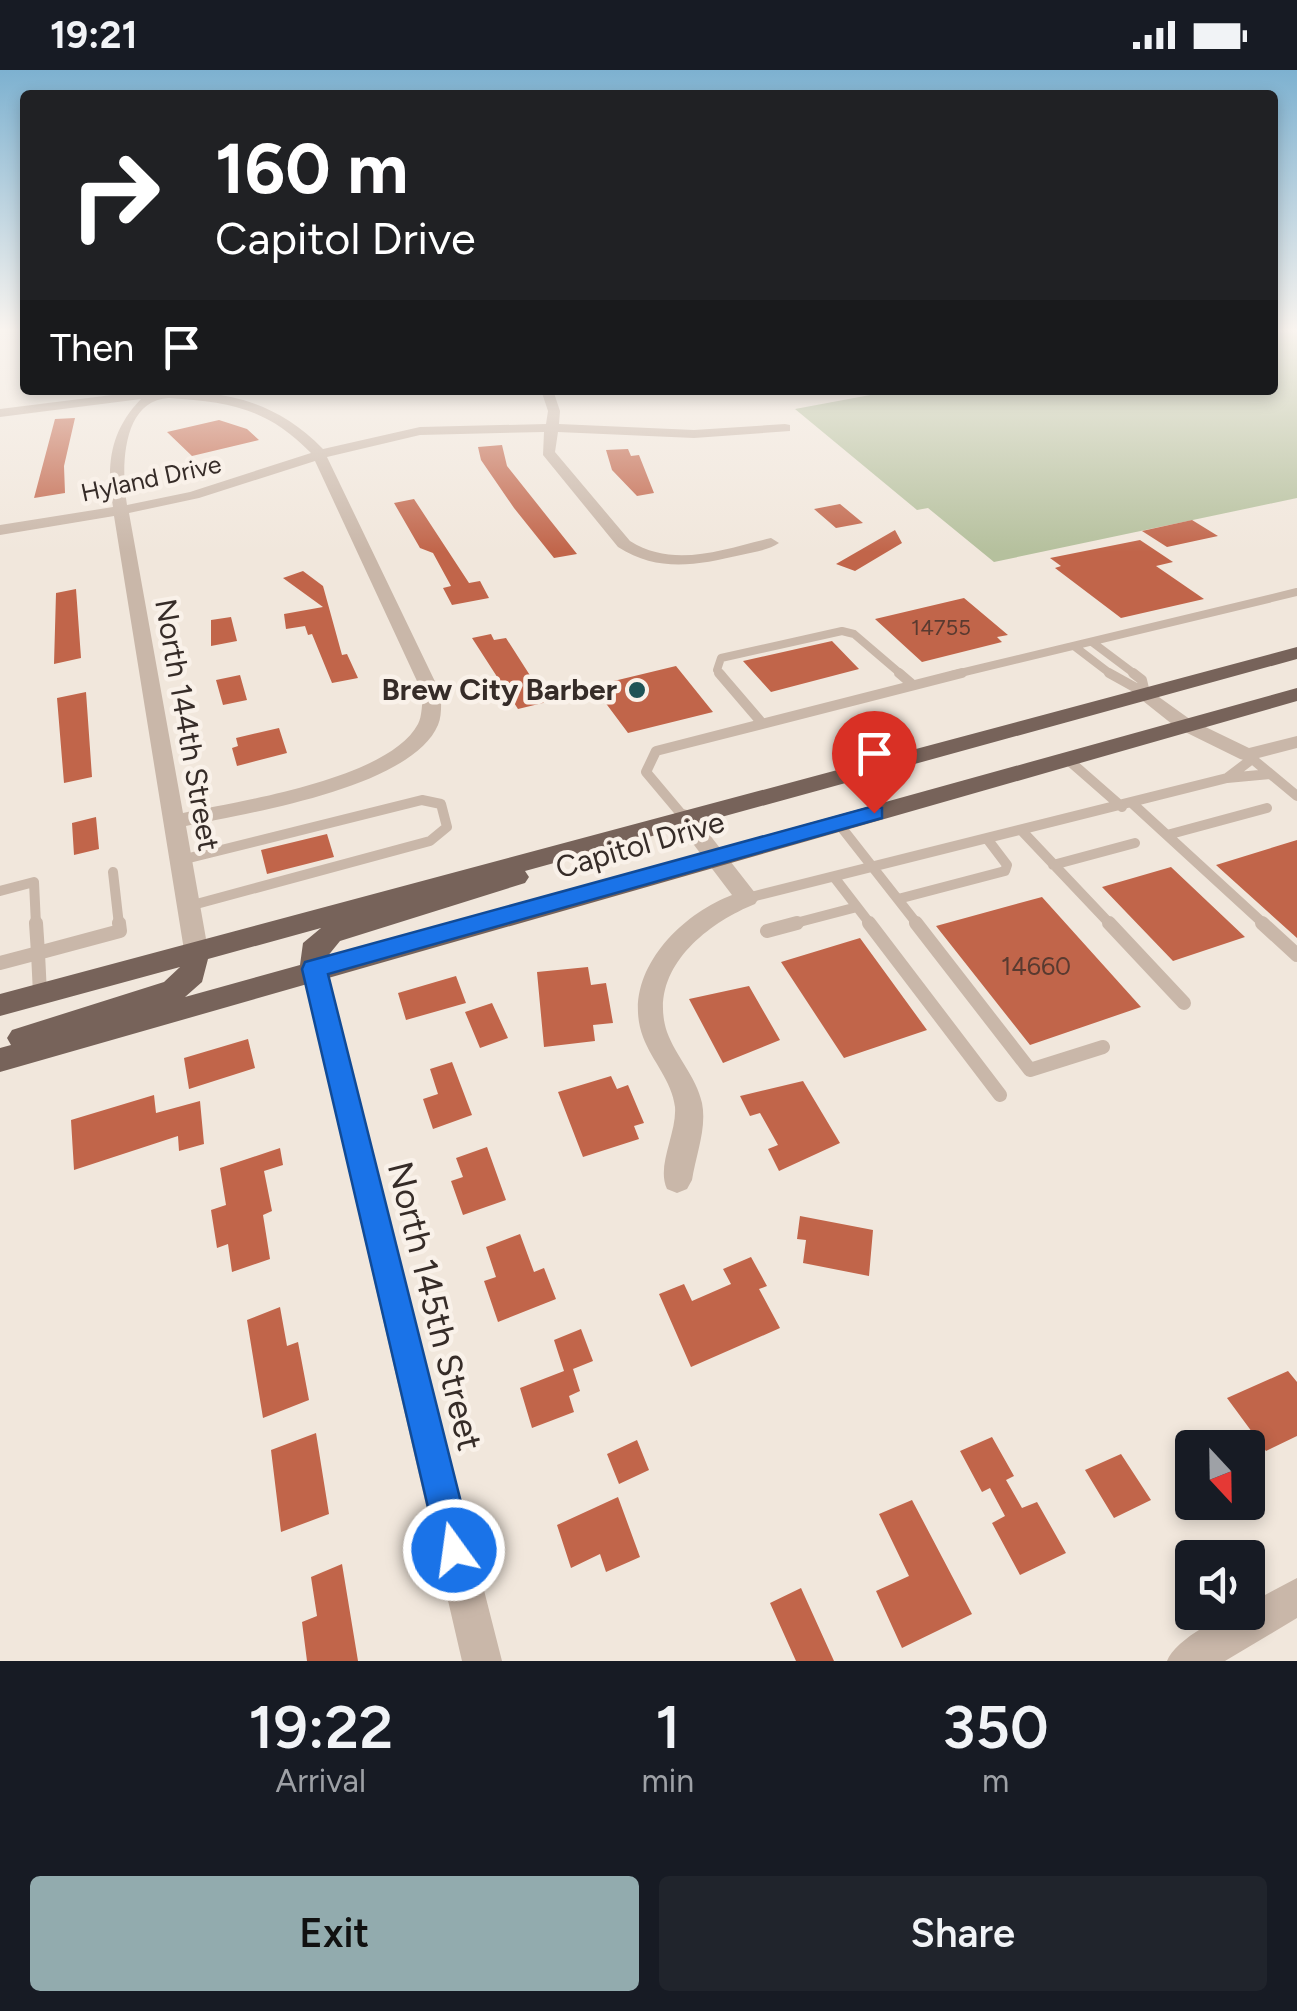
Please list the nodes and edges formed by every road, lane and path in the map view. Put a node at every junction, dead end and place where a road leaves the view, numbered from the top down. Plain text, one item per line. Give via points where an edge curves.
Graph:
1 (71, 403) edge
2 (147, 403) edge
3 (237, 403) edge
4 (551, 403) edge
5 (0, 412) edge
6 (549, 428) junction
7 (784, 428) dead end
8 (318, 456) junction
9 (120, 510) junction
10 (0, 530) edge
11 (770, 542) dead end
12 (1297, 592) edge
13 (1092, 642) junction
14 (1074, 646) junction
15 (1297, 654) edge
16 (913, 685) junction
17 (1144, 693) junction
18 (1297, 694) edge
19 (761, 722) junction
20 (1184, 724) junction
21 (1297, 742) edge
22 (1066, 758) junction
23 (1250, 758) junction
24 (1270, 774) junction
25 (1227, 778) junction
26 (1297, 796) edge
27 (1128, 806) junction
28 (1266, 808) dead end
29 (683, 816) junction
30 (172, 822) junction
31 (838, 823) junction
32 (1022, 832) junction
33 (1167, 835) junction
34 (988, 840) junction
35 (1135, 843) dead end
36 (574, 846) junction
37 (713, 858) junction
38 (180, 860) junction
39 (1053, 865) junction
40 (874, 867) junction
41 (113, 872) dead end
42 (834, 876) junction
43 (0, 891) edge
44 (746, 898) junction
45 (898, 899) junction
46 (190, 906) junction
47 (857, 907) junction
48 (768, 931) dead end
49 (196, 950) junction
50 (38, 953) junction
51 (1297, 954) edge
52 (0, 964) edge
53 (314, 969) junction
54 (40, 994) junction
55 (1184, 1003) dead end
56 (0, 1005) edge
57 (1103, 1047) dead end
58 (0, 1050) edge
59 (0, 1060) edge
60 (1000, 1095) dead end
61 (677, 1180) dead end
62 (1297, 1598) edge
63 (482, 1661) edge
64 (1188, 1661) edge

1 - 5 street
2 - 9 street, North 144th Street via 116,444
3 - 8 street via 298,427
4 - 6 street
6 - 7 street, Hyland Drive
6 - 8 street, Hyland Drive via 417,431
6 - 11 street via 551,458 633,551 683,562
8 - 9 street, Hyland Drive
8 - 30 street via 432,694 436,716 396,761 371,772
9 - 10 street, Hyland Drive
9 - 30 street, North 144th Street
12 - 13 lane
13 - 14 lane
13 - 17 lane via 1142,680
14 - 16 lane
14 - 17 lane
15 - 17 main road, Capitol Drive
16 - 19 lane
16 - 19 lane via 842,630 721,658 717,670
17 - 20 street
17 - 29 main road, Capitol Drive
18 - 20 main road, Capitol Drive
19 - 29 lane via 676,744 648,761 654,786
20 - 22 main road, Capitol Drive
20 - 23 street
21 - 23 street
22 - 27 lane
22 - 31 main road, Capitol Drive
23 - 24 lane
23 - 25 lane
24 - 25 lane
24 - 26 lane
25 - 27 lane
27 - 32 lane
27 - 33 lane
28 - 33 lane
29 - 36 main road, Capitol Drive
29 - 37 street
30 - 38 street, North 144th Street
31 - 37 main road, Capitol Drive
31 - 40 lane
32 - 34 lane
32 - 39 lane
33 - 51 lane
34 - 40 lane
34 - 45 lane via 1005,870
35 - 39 lane
36 - 49 main road, Capitol Drive
36 - 53 main road via 490,887 331,934 313,950
37 - 44 street
37 - 53 main road, Capitol Drive
38 - 46 street, North 144th Street
38 - 46 lane via 422,800 441,804 448,820 430,842
39 - 55 lane
40 - 42 lane
40 - 45 lane
41 - 50 lane via 120,931
42 - 44 lane
42 - 47 lane
43 - 50 lane via 34,882
44 - 61 street via 694,924 670,952 653,994 652,1026 688,1110
45 - 57 lane via 1030,1070
46 - 49 street, North 144th Street
47 - 48 lane
47 - 60 lane
49 - 54 main road, Capitol Drive
49 - 58 main road via 192,976 174,990 54,1026
50 - 52 lane
50 - 54 lane
53 - 59 main road, Capitol Drive
53 - 63 street, North 145th Street
54 - 56 main road, Capitol Drive
62 - 64 street

